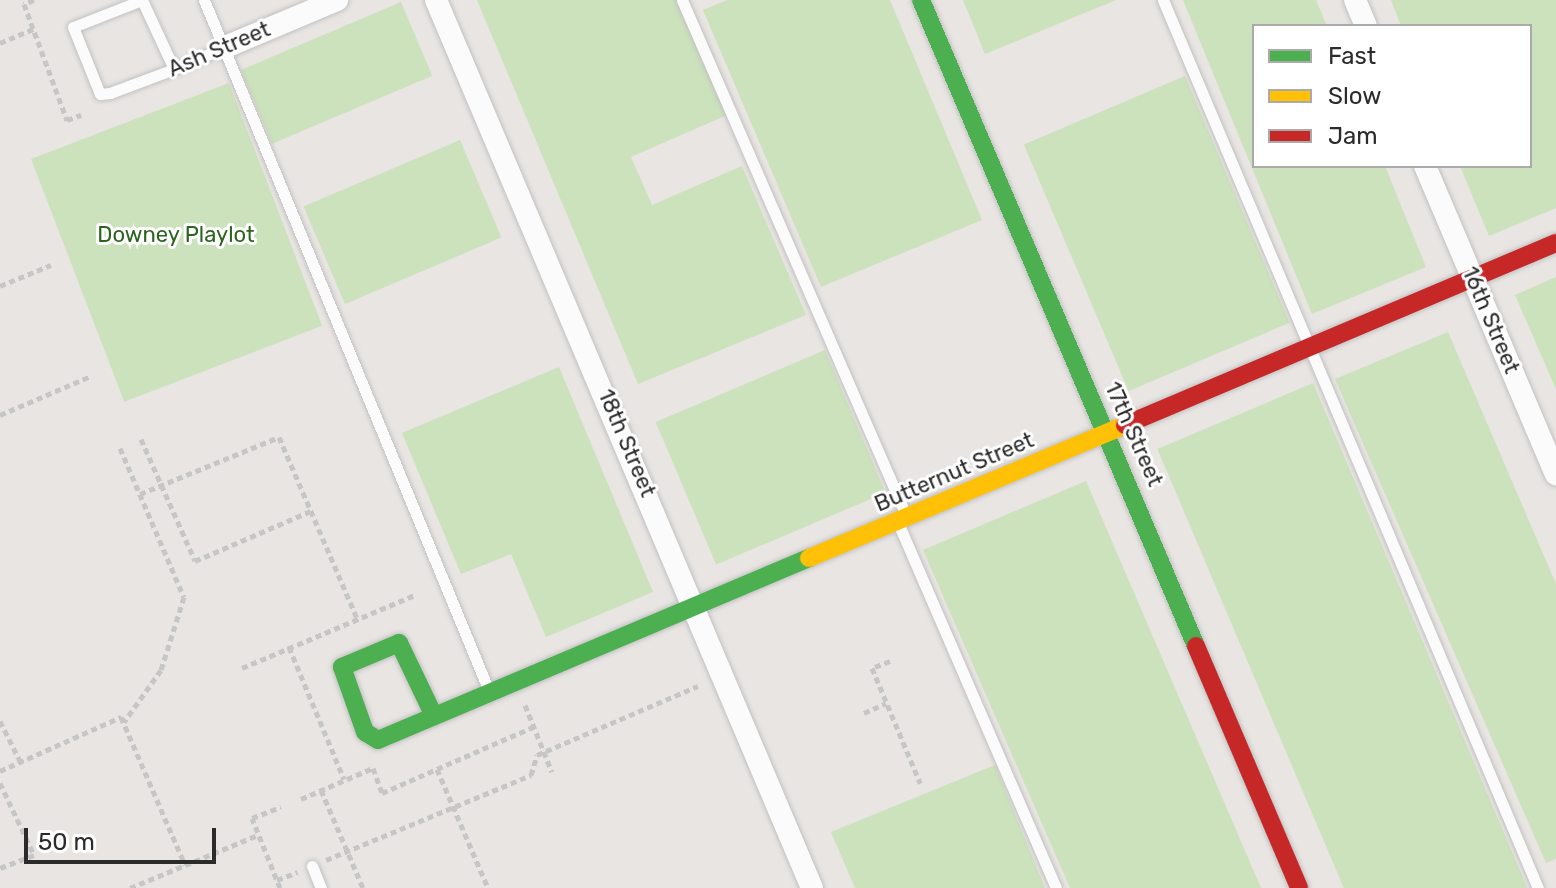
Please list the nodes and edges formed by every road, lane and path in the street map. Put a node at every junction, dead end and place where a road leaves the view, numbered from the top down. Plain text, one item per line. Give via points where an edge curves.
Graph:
1 (34, 0) edge
2 (204, 0) edge
3 (337, 0) edge
4 (436, 0) edge
5 (682, 0) edge
6 (921, 0) edge
7 (1163, 0) edge
8 (1355, 0) edge
9 (1365, 24) edge
10 (33, 29) junction
11 (0, 43) edge
12 (223, 48) junction
13 (174, 69) junction
14 (81, 115) dead end
15 (1426, 168) edge
16 (1556, 243) edge
17 (51, 265) dead end
18 (1473, 279) junction
19 (0, 286) edge
20 (1310, 348) junction
21 (91, 376) dead end
22 (0, 415) edge
23 (1108, 433) junction
24 (141, 439) dead end
25 (120, 448) dead end
26 (1556, 474) edge
27 (161, 485) junction
28 (140, 494) junction
29 (311, 511) junction
30 (902, 519) junction
31 (415, 595) dead end
32 (695, 607) junction
33 (357, 618) junction
34 (289, 647) junction
35 (890, 661) dead end
36 (242, 668) dead end
37 (698, 686) dead end
38 (490, 693) junction
39 (886, 703) junction
40 (524, 704) dead end
41 (864, 713) dead end
42 (434, 716) junction
43 (0, 721) edge
44 (124, 722) junction
45 (533, 727) junction
46 (544, 752) junction
47 (21, 763) junction
48 (437, 769) junction
49 (0, 771) edge
50 (552, 772) dead end
51 (344, 779) junction
52 (0, 783) edge
53 (920, 783) dead end
54 (321, 790) junction
55 (301, 799) dead end
56 (454, 806) junction
57 (281, 807) dead end
58 (258, 835) junction
59 (346, 851) junction
60 (185, 865) junction
61 (312, 866) joint
62 (0, 868) edge
63 (130, 888) edge
64 (280, 888) edge
65 (321, 888) edge
66 (363, 888) edge
67 (488, 888) edge
68 (812, 888) edge
69 (1056, 888) edge
70 (1299, 888) edge
71 (1538, 888) edge

1 - 10 path via 24,4
2 - 12 lane
3 - 12 street, Ash Street
4 - 32 street, 18th Street
5 - 30 lane
6 - 23 street, 17th Street
7 - 20 lane
8 - 9 street
10 - 11 path
10 - 14 path via 67,120
12 - 13 lane, Ash Street
12 - 38 lane
13 - 13 lane, Ash Street via 147,5 133,1 73,27 100,94
15 - 18 street, 16th Street
16 - 18 street, Butternut Street
17 - 19 path
18 - 20 street, Butternut Street
18 - 26 street, 16th Street
20 - 23 street, Butternut Street
20 - 71 lane
21 - 22 path
23 - 30 street, Butternut Street
23 - 70 street, 17th Street
24 - 27 path
25 - 28 path
27 - 28 path
27 - 29 path via 279,437
27 - 29 path via 195,561
28 - 44 path via 184,597 161,670
29 - 33 path
30 - 32 street, Butternut Street
30 - 69 lane
31 - 33 path
32 - 38 street, Butternut Street
32 - 68 street, 18th Street
33 - 34 path
34 - 36 path
34 - 51 path
35 - 39 path via 872,668
37 - 46 path
38 - 42 street, Butternut Street
39 - 41 path
39 - 53 path
40 - 45 path
42 - 42 street, Butternut Street via 370,739 342,667 393,643 405,648
43 - 47 path
44 - 47 path via 121,717
44 - 60 path
45 - 46 path
45 - 48 path
46 - 50 path
46 - 56 path via 531,775
47 - 49 path
48 - 51 path via 382,793 373,768
48 - 56 path
51 - 54 path
52 - 62 path via 34,855
54 - 55 path
54 - 59 path
56 - 59 path
56 - 67 path
57 - 58 path via 252,818
58 - 60 path
58 - 64 path
59 - 61 path
59 - 66 path
60 - 63 path
61 - 65 lane

